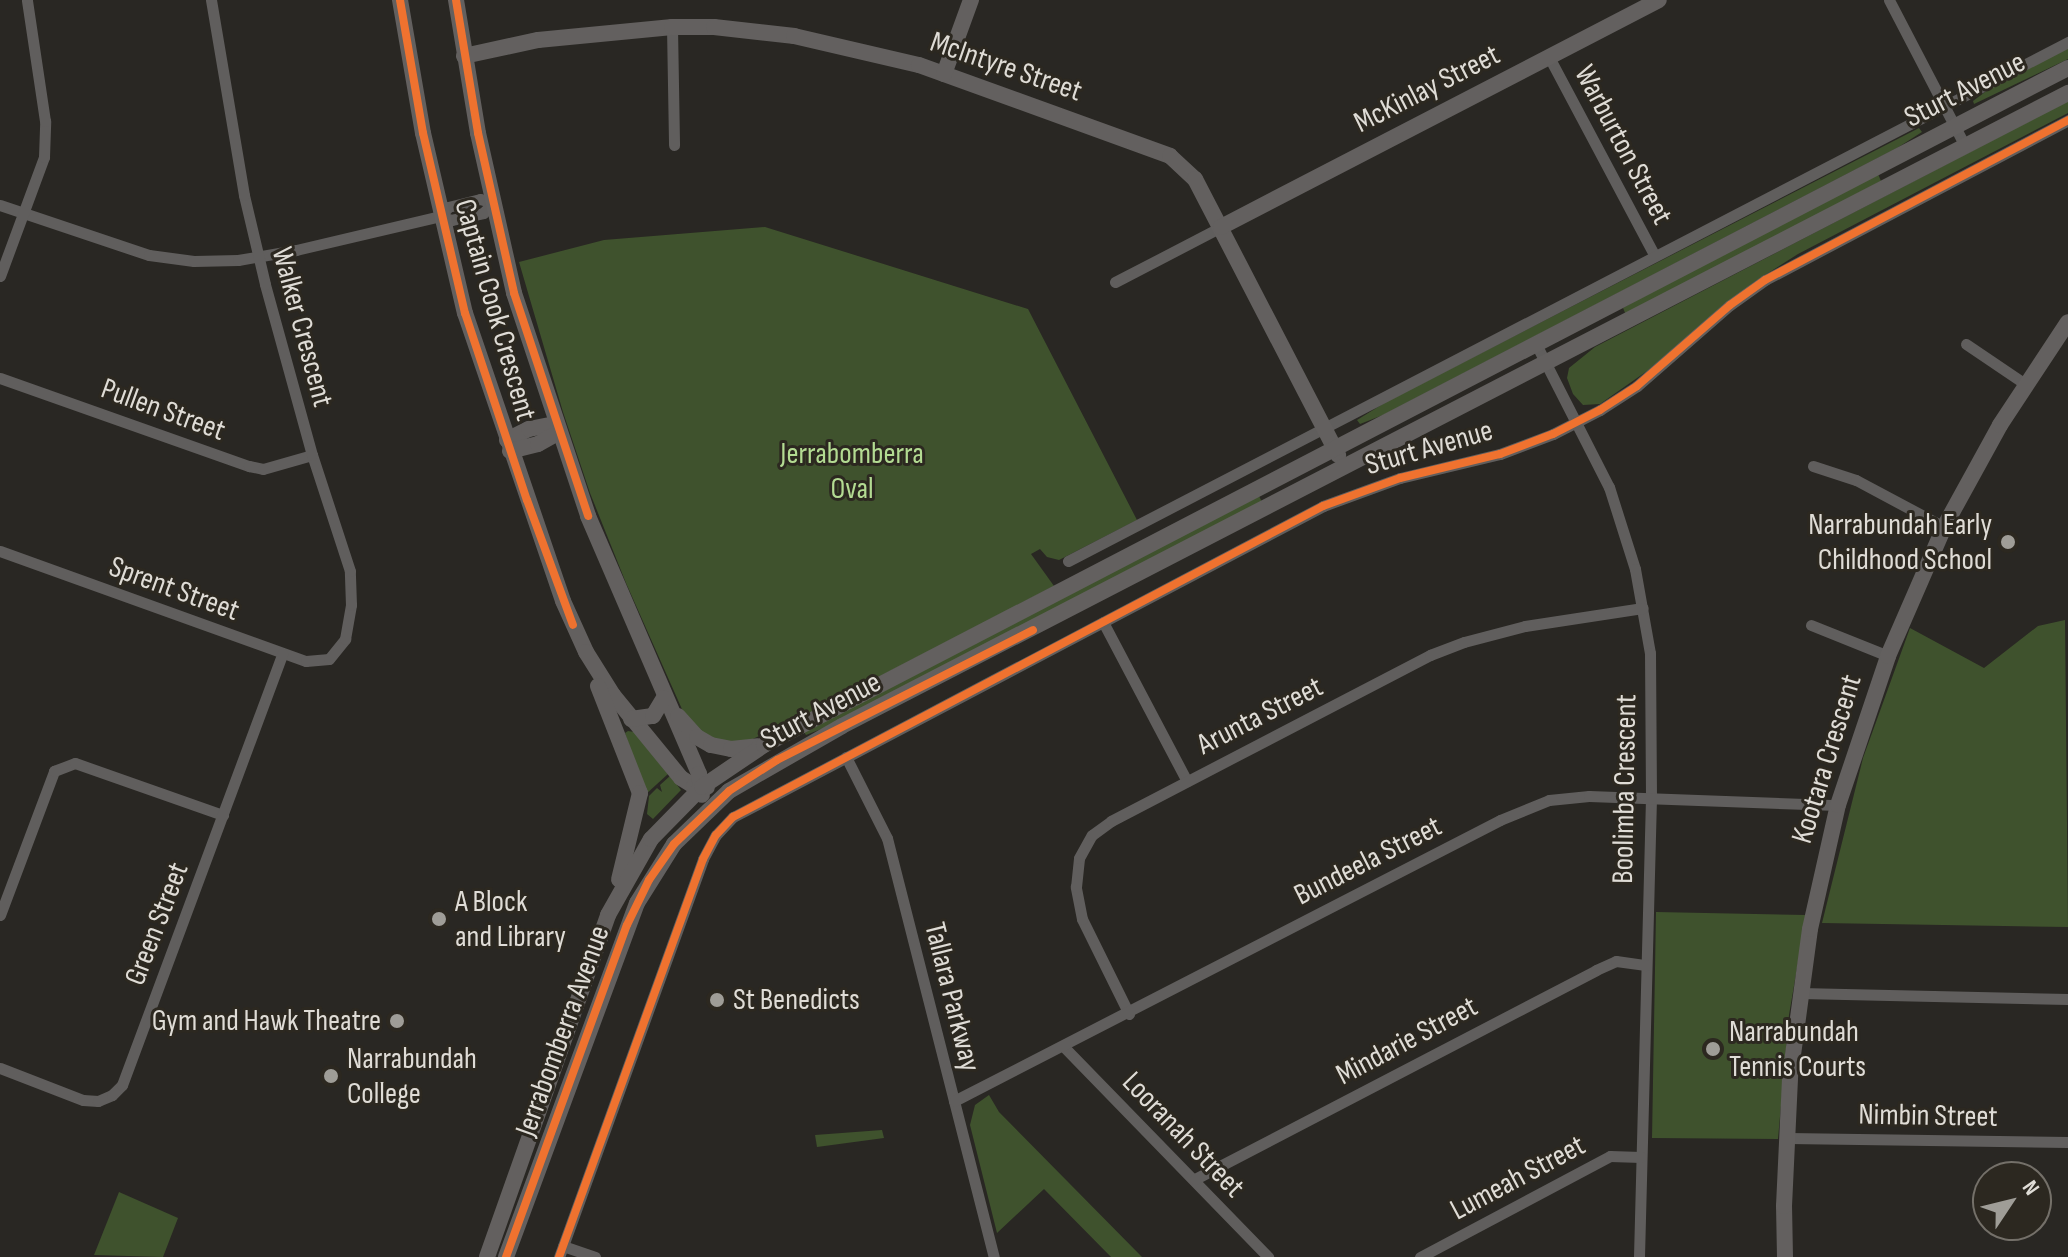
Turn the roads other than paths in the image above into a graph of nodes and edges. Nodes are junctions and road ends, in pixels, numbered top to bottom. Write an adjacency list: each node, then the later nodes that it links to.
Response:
1 (27, 0): 22 (street)
2 (211, 0): 26 (street, Walker Crescent)
3 (400, 0): 23 (main road, Captain Cook Crescent)
4 (456, 0): 10 (main road, Captain Cook Crescent)
5 (971, 0): 13 (main road)
6 (1659, 0): 11 (main road, McKinlay Street)
7 (1889, 0): 15 (street)
8 (672, 27): 10 (main road, McIntyre Street); 13 (main road, McIntyre Street); 18 (street)
9 (2068, 42): 15 (street, Sturt Avenue)
10 (464, 56): 20 (main road, Captain Cook Crescent)
11 (1549, 57): 24 (main road, McKinlay Street); 25 (street, Warburton Street)
12 (2068, 68): 17 (main road, Sturt Avenue)
13 (944, 74): 24 (main road, McIntyre Street)
14 (2068, 93): 19 (main road, Sturt Avenue)
15 (1944, 105): 17 (street); 25 (street, Sturt Avenue)
16 (2068, 120): 35 (street, Sturt Avenue)
17 (1955, 126): 19 (street); 30 (main road, Sturt Avenue)
18 (674, 145)
19 (1965, 146): 32 (main road, Sturt Avenue)
20 (493, 203): 23 (street); 37 (main road, Captain Cook Crescent)
21 (0, 205): 22 (street)
22 (21, 213): 26 (street); 27 (street)
23 (441, 216): 26 (street); 38 (main road, Captain Cook Crescent)
24 (1221, 227): 28 (street); 36 (main road, McIntyre Street)
25 (1655, 256): 36 (street, Sturt Avenue)
26 (259, 257): 40 (street, Walker Crescent)
27 (0, 276)
28 (1115, 282)
29 (2068, 322): 34 (main road, Kootara Crescent)
30 (1536, 344): 32 (street, Boolimba Crescent); 39 (main road, Sturt Avenue)
31 (1966, 344): 34 (street)
32 (1546, 363): 35 (street, Boolimba Crescent); 42 (main road, Sturt Avenue)
33 (0, 378): 40 (street, Pullen Street)
34 (2025, 384): 43 (main road, Kootara Crescent)
35 (1577, 422): 46 (street, Boolimba Crescent); 47 (street, Sturt Avenue)
36 (1325, 428): 39 (main road, McIntyre Street); 45 (street, Sturt Avenue)
37 (556, 429): 38 (main road); 53 (main road, Captain Cook Crescent)
38 (509, 446): 48 (main road, Captain Cook Crescent)
39 (1335, 448): 42 (main road, McIntyre Street); 56 (main road, Sturt Avenue)
40 (312, 455): 52 (street, Walker Crescent)
41 (1813, 466): 43 (street)
42 (1345, 467): 55 (main road, Sturt Avenue)
43 (1944, 527): 51 (main road, Kootara Crescent)
44 (0, 551): 50 (street, Sprent Street)
45 (1068, 561)
46 (1643, 608): 58 (street, Arunta Street); 60 (street, Boolimba Crescent)
47 (1103, 622): 57 (street, Sturt Avenue); 58 (street)
48 (573, 625): 54 (main road, Captain Cook Crescent); 66 (main road)
49 (1811, 625): 51 (street)
50 (282, 654): 52 (street, Sprent Street); 62 (street, Green Street)
51 (1888, 656): 61 (main road, Kootara Crescent)
52 (332, 657)
53 (664, 698): 54 (main road); 56 (main road); 59 (main road, Captain Cook Crescent)
54 (631, 719): 59 (main road, Captain Cook Crescent)
55 (842, 726): 59 (main road); 63 (main road, Sturt Avenue)
56 (764, 745): 59 (main road, Sturt Avenue)
57 (846, 757): 76 (street, Tallara Parkway); 81 (street, Sturt Avenue)
58 (1187, 781): 71 (street, Arunta Street)
59 (702, 787): 63 (main road, Captain Cook Crescent); 64 (main road, Sturt Avenue)
60 (1651, 798): 61 (street, Bundeela Street); 68 (street, Boolimba Crescent); 71 (street, Bundeela Street)
61 (1838, 805): 69 (main road, Kootara Crescent)
62 (223, 815): 67 (street); 75 (street, Green Street)
63 (700, 816): 65 (main road, Sturt Avenue)
64 (665, 822): 66 (main road, Jerrabomberra Avenue)
65 (686, 832): 72 (main road, Jerrabomberra Avenue)
66 (610, 912): 74 (main road, Jerrabomberra Avenue)
67 (0, 915)
68 (1646, 965): 79 (street, Boolimba Crescent); 80 (street, Mindarie Street)
69 (1800, 993): 70 (street); 77 (main road, Kootara Crescent)
70 (2068, 999)
71 (1129, 1014): 73 (street, Bundeela Street)
72 (582, 1047): 74 (main road); 83 (main road, Jerrabomberra Avenue)
73 (1064, 1047): 76 (street, Bundeela Street); 80 (street, Looranah Street)
74 (560, 1055): 82 (main road, Jerrabomberra Avenue)
75 (0, 1068)
76 (954, 1101): 85 (street, Tallara Parkway)
77 (1788, 1138): 78 (street, Nimbin Street); 89 (main road, Kootara Crescent)
78 (2068, 1142)
79 (1641, 1157): 87 (street, Lumeah Street); 88 (street, Boolimba Crescent)
80 (1195, 1179): 86 (street, Looranah Street)
81 (561, 1251): 84 (street)
82 (487, 1257)
83 (506, 1257)
84 (595, 1257)
85 (994, 1257)
86 (1268, 1257)
87 (1420, 1257)
88 (1639, 1257)
89 (1785, 1257)

